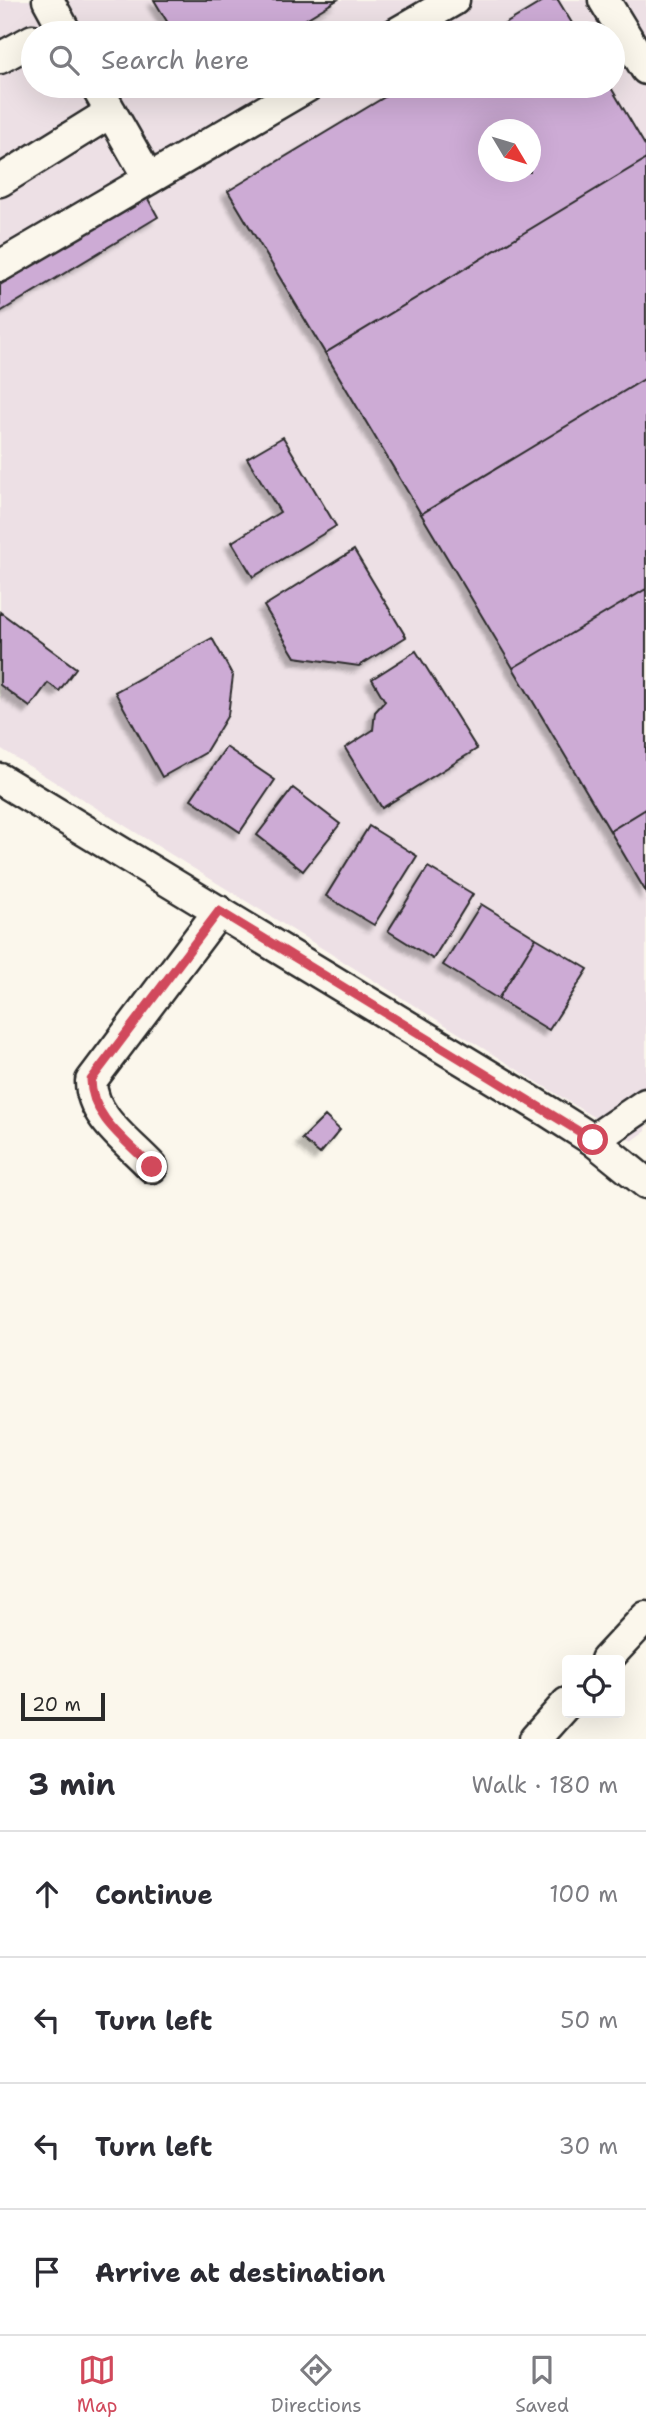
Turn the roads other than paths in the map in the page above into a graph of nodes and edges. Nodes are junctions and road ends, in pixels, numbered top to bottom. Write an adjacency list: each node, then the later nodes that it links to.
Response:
1 (454, 0): 3 (street)
2 (604, 0): 4 (street)
3 (418, 21)
4 (617, 21)
5 (625, 34): 8 (street)
6 (21, 47): 7 (street)
7 (0, 58)
8 (646, 69)
9 (103, 98): 11 (street)
10 (287, 98): 12 (street)
11 (111, 112): 12 (street); 13 (street)
12 (149, 179): 14 (street)
13 (0, 181)
14 (0, 266)
15 (0, 779): 16 (street)
16 (219, 911): 18 (street); 19 (street)
17 (646, 1104): 18 (street)
18 (593, 1140): 20 (street)
19 (152, 1167)
20 (646, 1182)
21 (646, 1616): 22 (street)
22 (611, 1655)
23 (562, 1709): 24 (street)
24 (535, 1739)

